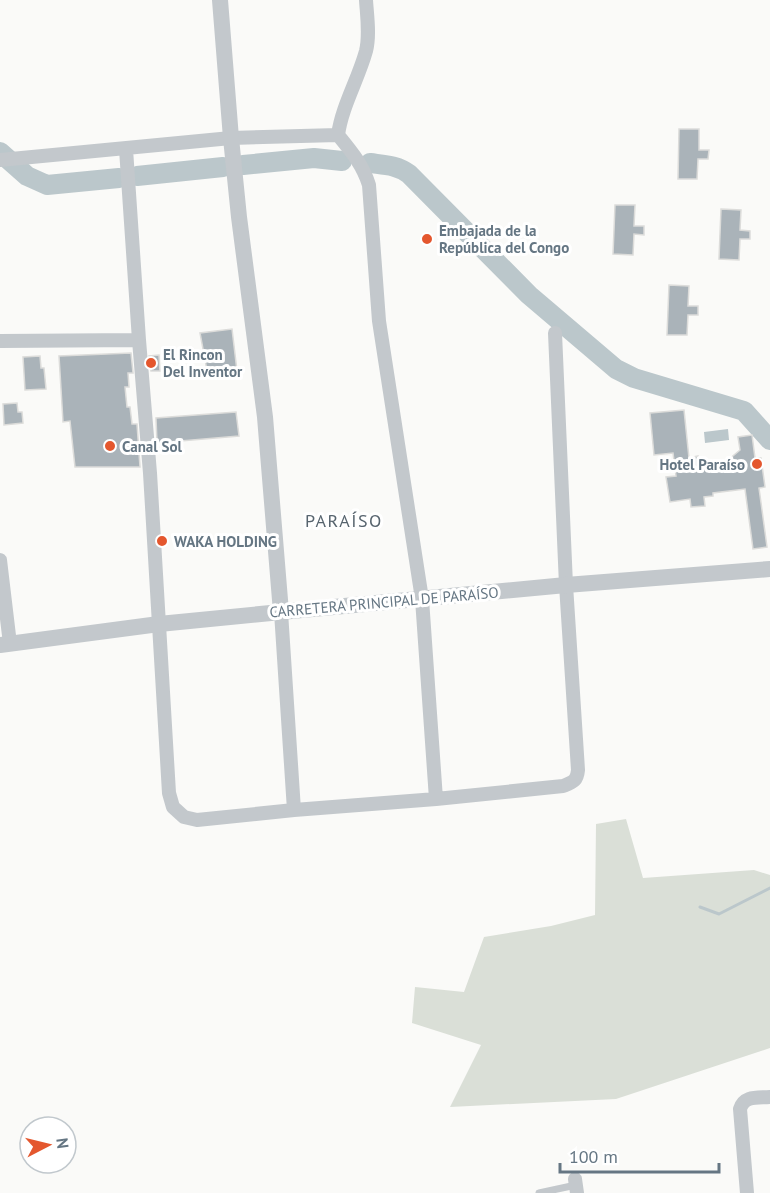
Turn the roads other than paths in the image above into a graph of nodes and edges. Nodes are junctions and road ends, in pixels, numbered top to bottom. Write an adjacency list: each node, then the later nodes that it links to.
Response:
1 (220, 0): 4 (street)
2 (366, 0): 3 (street)
3 (338, 135): 4 (street); 13 (street)
4 (231, 138): 5 (street); 14 (street)
5 (126, 148): 6 (street); 8 (street)
6 (0, 160)
7 (555, 333): 12 (street)
8 (139, 340): 9 (street); 15 (street)
9 (0, 341)
10 (0, 560): 16 (street)
11 (770, 569): 12 (street, CARRETERA PRINCIPAL DE PARAÍSO)
12 (566, 585): 13 (street, CARRETERA PRINCIPAL DE PARAÍSO); 17 (street)
13 (422, 599): 14 (street, CARRETERA PRINCIPAL DE PARAÍSO); 17 (street)
14 (281, 612): 15 (street, CARRETERA PRINCIPAL DE PARAÍSO); 18 (street)
15 (159, 624): 16 (street, CARRETERA PRINCIPAL DE PARAÍSO); 18 (street)
16 (5, 644)
17 (436, 799): 18 (street)
18 (294, 810)
19 (770, 1096): 22 (street)
20 (576, 1185): 21 (lane)
21 (539, 1193)
22 (747, 1193)

